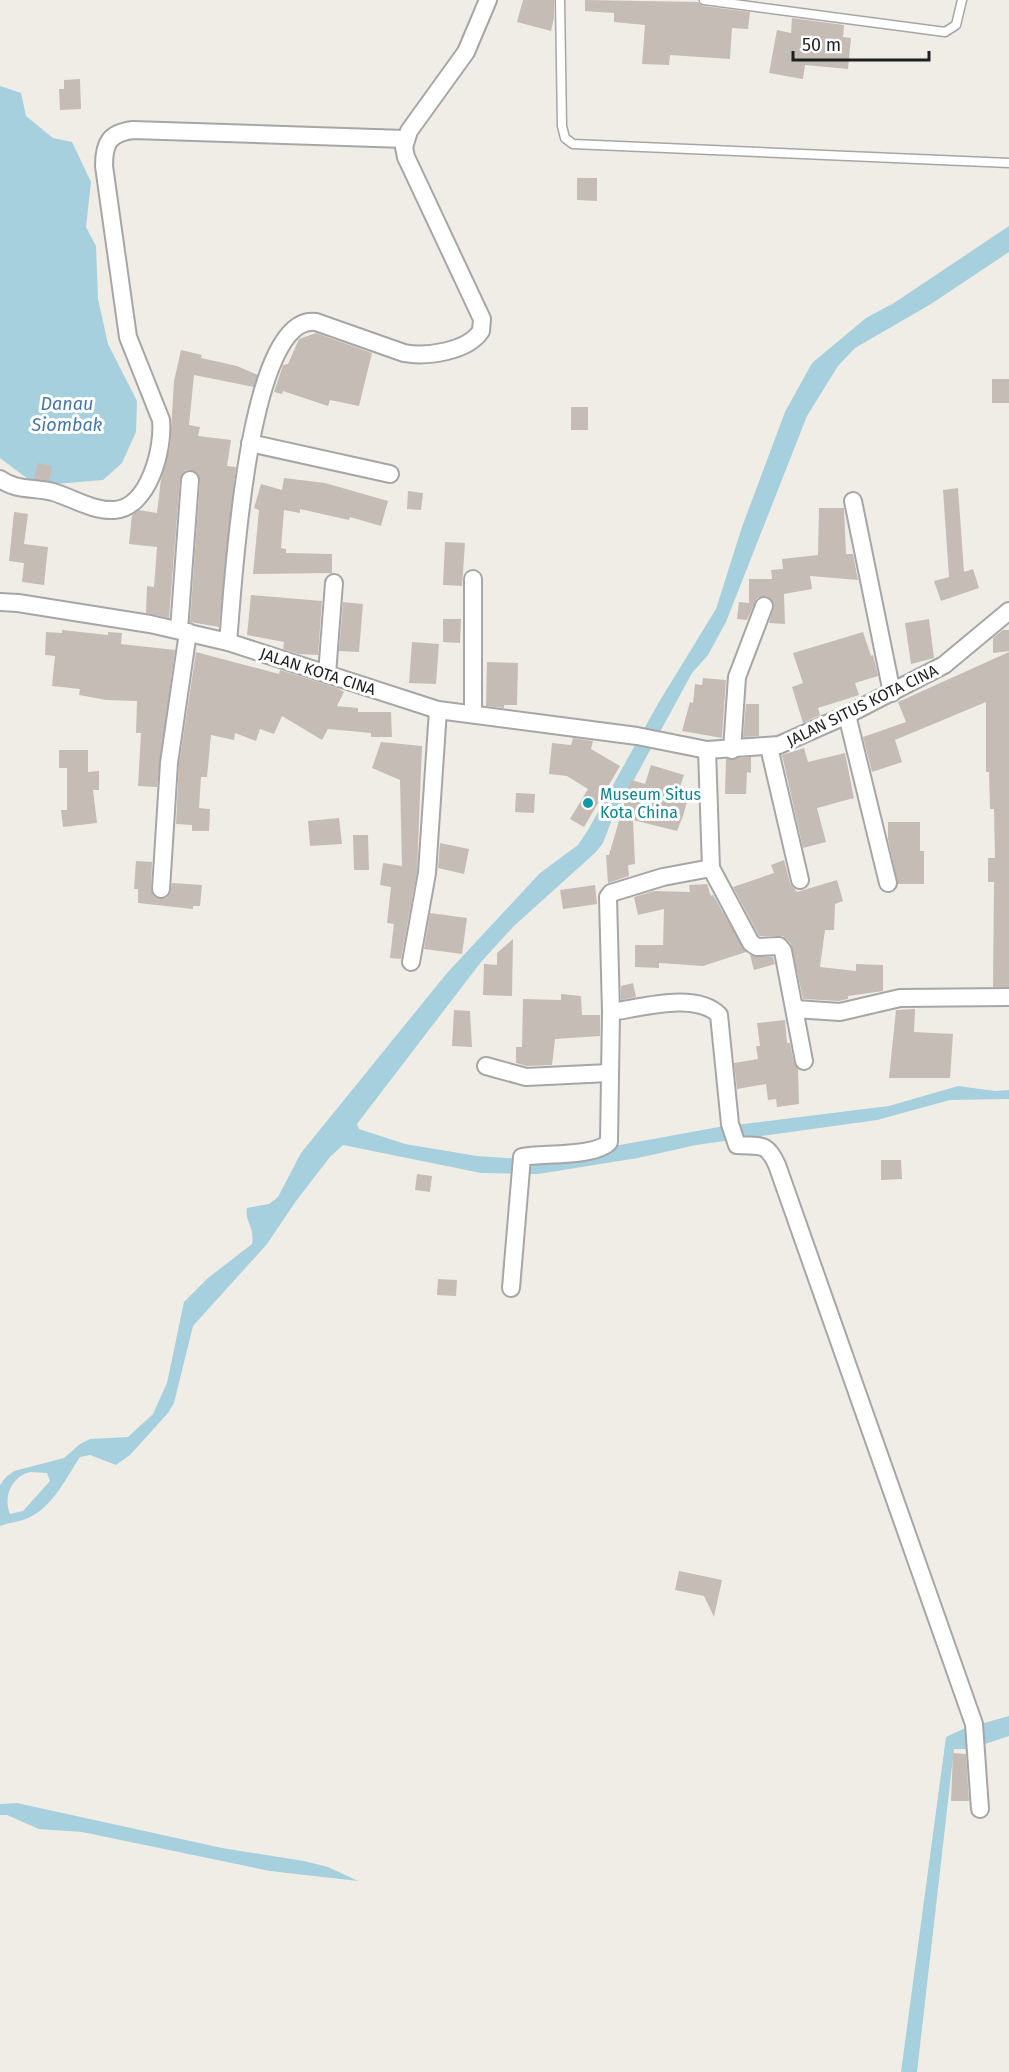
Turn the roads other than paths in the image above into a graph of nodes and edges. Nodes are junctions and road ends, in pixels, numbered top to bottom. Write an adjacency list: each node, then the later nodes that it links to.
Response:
1 (488, 0): 5 (street)
2 (560, 0): 6 (lane)
3 (704, 0): 4 (lane)
4 (962, 0)
5 (405, 139): 7 (street); 9 (street)
6 (1009, 163)
7 (250, 443): 8 (street); 18 (street)
8 (390, 474)
9 (0, 479)
10 (190, 480): 17 (street)
11 (853, 501): 20 (street)
12 (473, 579): 22 (street)
13 (334, 583): 19 (street)
14 (0, 603): 17 (street, JALAN KOTA CINA)
15 (764, 606): 27 (street)
16 (1009, 611): 20 (street, JALAN SITUS KOTA CINA)
17 (184, 631): 18 (street, JALAN KOTA CINA); 31 (street)
18 (228, 642): 19 (street, JALAN KOTA CINA)
19 (327, 674): 21 (street, JALAN KOTA CINA)
20 (892, 693): 23 (street, JALAN SITUS KOTA CINA)
21 (438, 710): 22 (street, JALAN KOTA CINA); 32 (street)
22 (473, 713): 24 (street, JALAN KOTA CINA)
23 (847, 715): 25 (street, JALAN SITUS KOTA CINA); 30 (street)
24 (660, 741): 26 (street, JALAN SITUS KOTA CINA)
25 (769, 747): 27 (street, JALAN SITUS KOTA CINA); 29 (street)
26 (707, 750): 27 (street, JALAN SITUS KOTA CINA); 28 (street)
27 (732, 750)
28 (711, 868): 34 (street); 35 (street)
29 (800, 880)
30 (888, 883)
31 (161, 889)
32 (411, 962)
33 (1009, 997): 34 (street)
34 (795, 1009): 36 (street)
35 (610, 1012): 38 (street); 40 (street)
36 (804, 1061)
37 (486, 1066): 38 (street)
38 (609, 1073): 39 (street)
39 (511, 1288)
40 (980, 1809)

